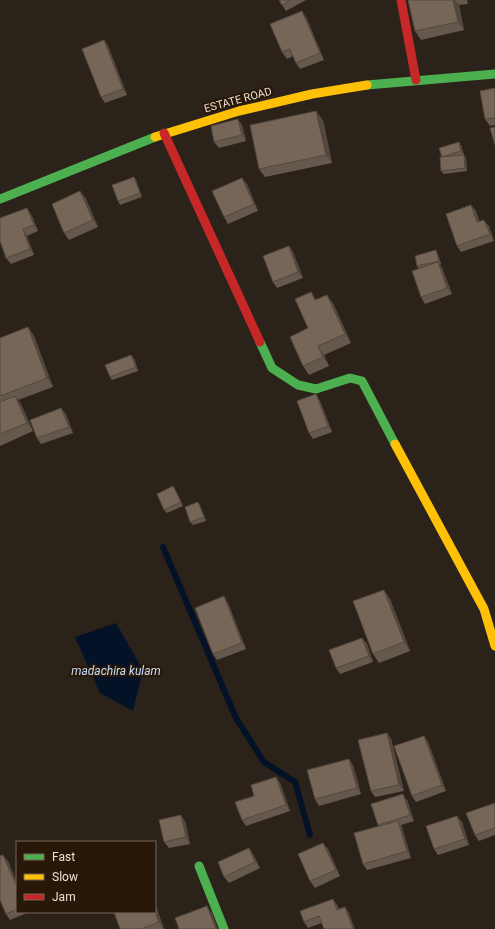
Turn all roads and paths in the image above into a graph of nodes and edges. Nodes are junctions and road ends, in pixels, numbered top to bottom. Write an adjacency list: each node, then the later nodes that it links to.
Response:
1 (401, 0): 3 (street)
2 (495, 74): 3 (street, ESTATE ROAD)
3 (416, 80): 4 (street, ESTATE ROAD)
4 (164, 133): 5 (street, ESTATE ROAD); 6 (street)
5 (0, 199)
6 (495, 646)
7 (199, 866): 8 (street)
8 (224, 929)

